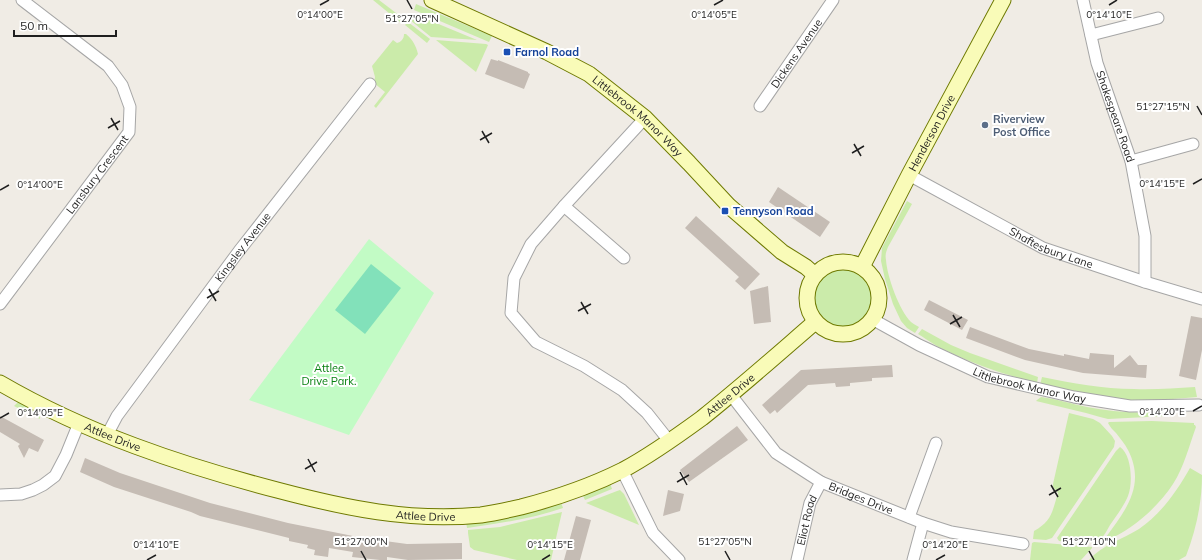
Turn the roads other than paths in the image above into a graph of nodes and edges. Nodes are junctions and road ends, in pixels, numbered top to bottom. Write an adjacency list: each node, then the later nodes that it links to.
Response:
1 (22, 0): 20 (street, Lansbury Crescent)
2 (432, 0): 10 (street, Littlebrook Manor Way)
3 (833, 0): 9 (street, Dickens Avenue)
4 (1003, 0): 13 (street, Henderson Drive)
5 (1084, 0): 7 (street, Shakespeare Road)
6 (1158, 18): 7 (street)
7 (1091, 35): 12 (street, Shakespeare Road)
8 (370, 84): 27 (street, Kingsley Avenue)
9 (760, 106)
10 (645, 118): 14 (street); 17 (street, Littlebrook Manor Way)
11 (1193, 144): 12 (street)
12 (1131, 161): 18 (street, Shakespeare Road)
13 (909, 175): 16 (street, Henderson Drive); 18 (street, Shaftesbury Lane)
14 (564, 206): 15 (street); 28 (street)
15 (624, 258)
16 (862, 268): 17 (street); 21 (street)
17 (815, 275): 22 (street)
18 (1145, 282): 19 (street, Shaftesbury Lane)
19 (1202, 299)
20 (0, 304)
21 (872, 319): 22 (street); 25 (street, Littlebrook Manor Way)
22 (815, 322): 24 (street, Attlee Drive)
23 (0, 383): 26 (street, Attlee Drive)
24 (731, 395): 28 (street, Attlee Drive); 31 (street, Bridges Drive)
25 (1200, 406)
26 (79, 423): 27 (street, Attlee Drive); 32 (street)
27 (107, 435): 30 (street, Attlee Drive)
28 (670, 442): 30 (street, Attlee Drive)
29 (936, 443): 33 (street)
30 (622, 470): 36 (street)
31 (821, 482): 33 (street, Bridges Drive); 37 (street, Eliot Road)
32 (0, 495)
33 (909, 517): 34 (street, Bridges Drive)
34 (923, 523): 35 (street, Bridges Drive); 38 (street)
35 (1023, 544)
36 (679, 560)
37 (797, 560)
38 (913, 560)

